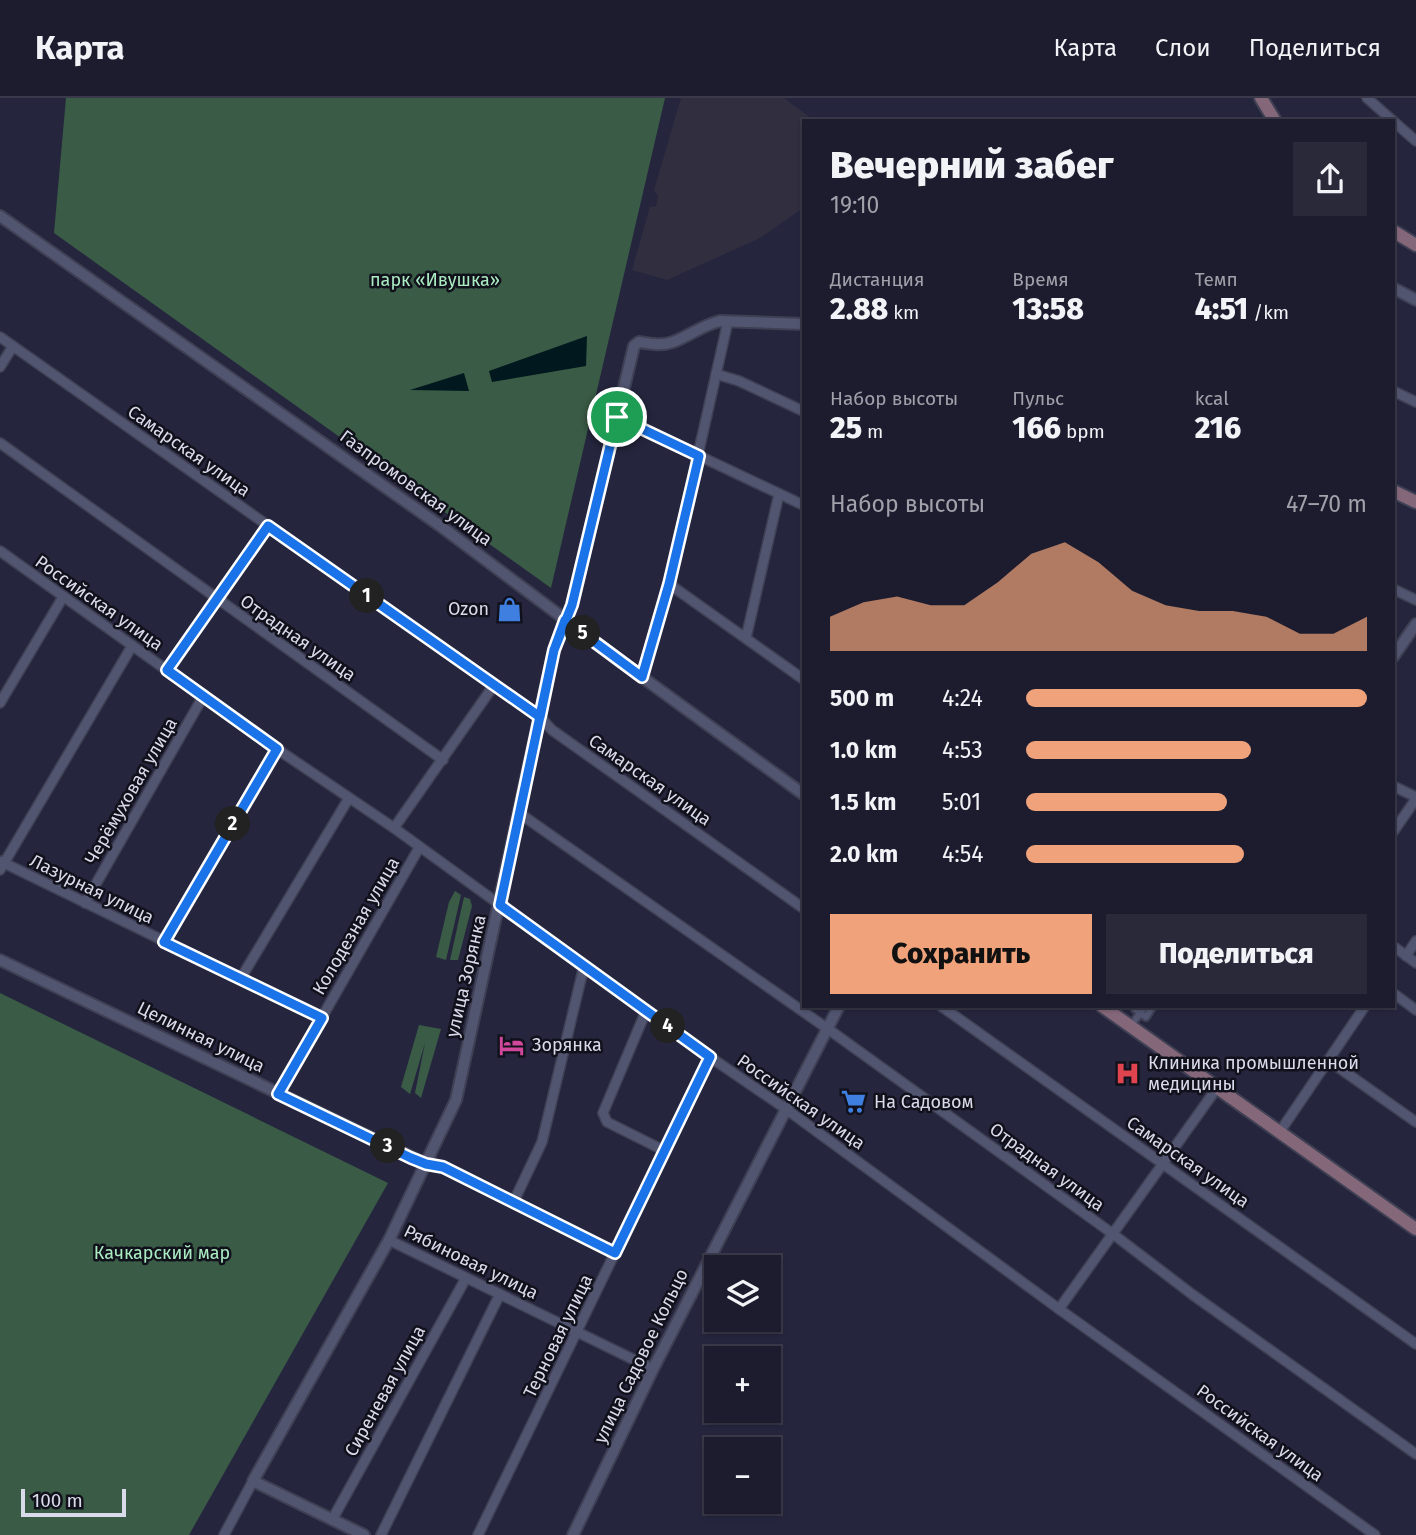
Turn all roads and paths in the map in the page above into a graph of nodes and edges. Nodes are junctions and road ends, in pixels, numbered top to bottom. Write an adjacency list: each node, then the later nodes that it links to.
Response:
1 (1261, 98): 3 (main road)
2 (1367, 98): 4 (street)
3 (1274, 119)
4 (1391, 119)
5 (1395, 123): 6 (street)
6 (1416, 141)
7 (1, 217): 35 (street, Газпромовская улица)
8 (1395, 232): 9 (main road)
9 (1416, 244)
10 (1395, 289): 11 (street)
11 (1416, 299)
12 (728, 321): 13 (street); 17 (street); 21 (street, улица Зорянка)
13 (802, 324)
14 (0, 337): 15 (street, Самарская улица)
15 (13, 346): 16 (street); 28 (street, Самарская улица)
16 (0, 367)
17 (716, 374): 20 (street); 23 (street)
18 (1395, 392): 19 (street)
19 (1416, 402)
20 (802, 411)
21 (617, 417): 23 (street); 35 (street, улица Зорянка)
22 (0, 443): 33 (street, Отрадная улица)
23 (699, 456): 25 (street); 30 (street)
24 (1395, 492): 26 (main road)
25 (779, 494): 27 (street); 37 (street)
26 (1416, 502)
27 (802, 505)
28 (268, 526): 33 (street); 43 (street, Самарская улица)
29 (0, 551): 32 (street, Российская улица)
30 (669, 584): 37 (street); 41 (street)
31 (1395, 590): 34 (street)
32 (63, 597): 38 (street, Российская улица); 45 (street)
33 (217, 599): 40 (street); 48 (street, Отрадная улица)
34 (1416, 600)
35 (565, 620): 41 (street, Газпромовская улица); 46 (street, улица Зорянка)
36 (1416, 624): 39 (street)
37 (746, 638): 42 (street)
38 (132, 646): 40 (street, Российская улица); 57 (street)
39 (1395, 654)
40 (167, 670): 44 (street, Российская улица)
41 (642, 677): 50 (street, Газпромовская улица)
42 (802, 678)
43 (494, 685): 46 (street, Самарская улица); 48 (street)
44 (204, 695): 47 (street, Российская улица); 58 (street, Черёмуховая улица)
45 (0, 703)
46 (540, 717): 53 (street, улица Зорянка); 60 (street, Самарская улица)
47 (277, 749): 51 (street, Российская улица); 62 (street)
48 (443, 760): 54 (street)
49 (1395, 787): 52 (street)
50 (802, 793)
51 (349, 798): 54 (street, Российская улица); 68 (street)
52 (1416, 798): 55 (street)
53 (519, 813): 59 (street, улица Зорянка); 79 (street, Отрадная улица)
54 (394, 828): 56 (street, Российская улица)
55 (1395, 829)
56 (419, 848): 59 (street, Российская улица); 77 (street, Колодезная улица)
57 (1, 865): 58 (street, Лазурная улица)
58 (85, 903): 62 (street, Лазурная улица)
59 (500, 905): 67 (street, Российская улица); 89 (street, улица Зорянка)
60 (802, 907)
61 (1416, 941): 64 (street)
62 (164, 942): 68 (street, Лазурная улица)
63 (1395, 948): 64 (street)
64 (1406, 956): 66 (street)
65 (0, 960): 83 (street, Целинная улица)
66 (1416, 963)
67 (584, 967): 76 (street, Российская улица); 90 (street)
68 (241, 978): 77 (street, Лазурная улица)
69 (1395, 994): 75 (street)
70 (838, 1008): 79 (street, улица Садовое Кольцо)
71 (944, 1008): 88 (street, Самарская улица)
72 (1105, 1008): 78 (main road)
73 (1364, 1008): 81 (street)
74 (1139, 1010): 78 (street)
75 (1416, 1010)
76 (646, 1011): 80 (street, Российская улица); 87 (street)
77 (322, 1018): 83 (street, Колодезная улица)
78 (1131, 1026): 82 (main road)
79 (828, 1029): 84 (street, улица Садовое Кольцо); 92 (street, Отрадная улица)
80 (710, 1057): 84 (street, Российская улица); 87 (street, Терновая улица)
81 (1328, 1060): 85 (street); 86 (street)
82 (1217, 1088): 86 (main road); 88 (street)
83 (278, 1094): 89 (street, Целинная улица)
84 (786, 1109): 97 (street, Российская улица); 100 (street, улица Садовое Кольцо)
85 (1416, 1122)
86 (1279, 1133): 91 (main road)
87 (665, 1151): 94 (street, Терновая улица)
88 (1161, 1163): 92 (street); 99 (street, Самарская улица)
89 (426, 1164): 90 (street, Целинная улица); 93 (street, улица Зорянка)
90 (513, 1201): 94 (street, Целинная улица)
91 (1416, 1230)
92 (1113, 1234): 97 (street); 101 (street, Отрадная улица)
93 (389, 1240): 95 (street, Рябиновая улица); 102 (street, улица Зорянка)
94 (615, 1253): 98 (street, Терновая улица)
95 (466, 1278): 96 (street, Рябиновая улица); 103 (street, Сиреневая улица)
96 (500, 1294): 98 (street, Рябиновая улица); 106 (street)
97 (1059, 1308): 109 (street, Российская улица)
98 (578, 1332): 100 (street, Рябиновая улица); 107 (street, Терновая улица)
99 (1416, 1344)
100 (653, 1369): 108 (street, улица Садовое Кольцо)
101 (1416, 1454)
102 (253, 1482): 103 (street); 104 (street, улица Зорянка)
103 (332, 1520): 105 (street)
104 (224, 1535)
105 (364, 1535)
106 (381, 1535)
107 (478, 1535)
108 (573, 1535)
109 (1376, 1535)

